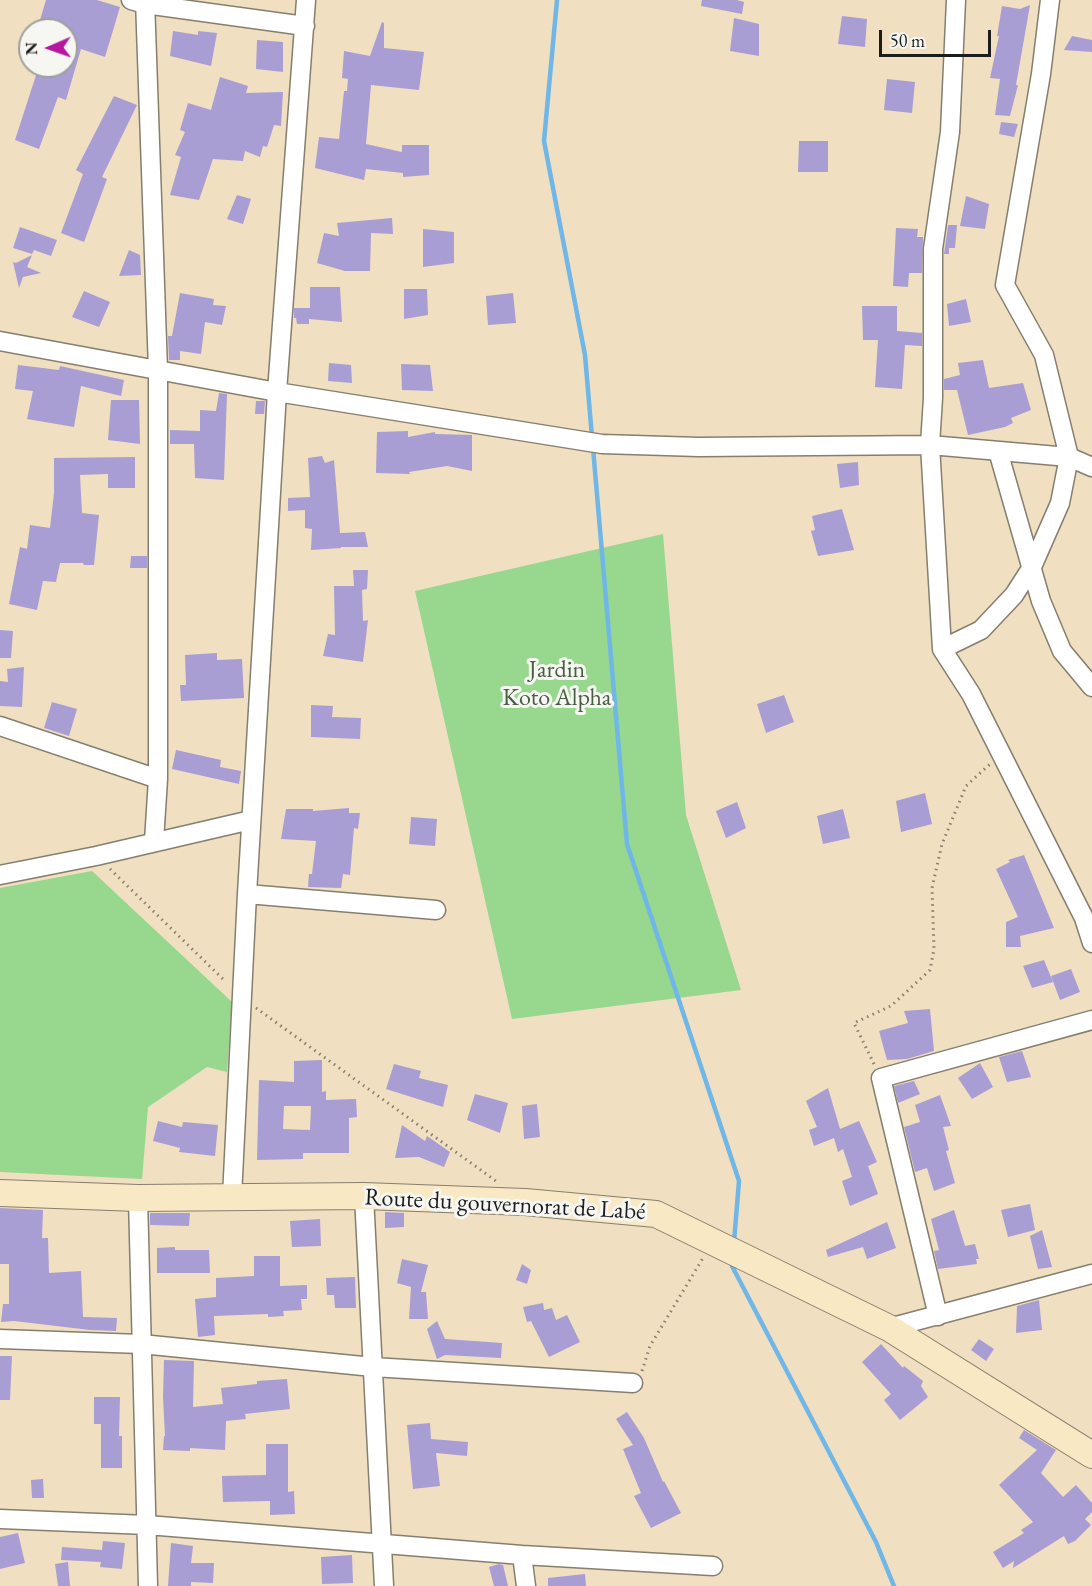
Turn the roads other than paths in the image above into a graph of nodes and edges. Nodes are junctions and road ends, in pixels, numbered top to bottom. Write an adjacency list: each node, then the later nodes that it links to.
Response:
1 (306, 0): 5 (street)
2 (956, 0): 9 (street)
3 (1050, 0): 11 (street)
4 (141, 1): 5 (street); 7 (street)
5 (305, 26): 8 (street)
6 (0, 341): 7 (street)
7 (158, 370): 8 (street); 17 (street)
8 (277, 392): 9 (street); 18 (street)
9 (930, 445): 10 (street); 14 (street)
10 (998, 451): 11 (street); 13 (street)
11 (1069, 457): 12 (street); 13 (street)
12 (1092, 467)
13 (1032, 567): 14 (street); 15 (street)
14 (942, 650): 23 (street)
15 (1092, 687)
16 (0, 726): 17 (street)
17 (158, 779): 19 (street)
18 (251, 820): 19 (street); 21 (street)
19 (154, 841): 20 (street)
20 (0, 875)
21 (247, 894): 22 (street); 27 (street)
22 (436, 910)
23 (1092, 943)
24 (1092, 1020): 30 (street)
25 (0, 1193): 28 (street, Route du gouvernorat de Labé)
26 (364, 1196): 27 (street, Route du gouvernorat de Labé); 31 (street, Route du gouvernorat de Labé); 34 (street)
27 (232, 1197): 28 (street, Route du gouvernorat de Labé)
28 (138, 1198): 33 (street)
29 (1092, 1274): 30 (street)
30 (938, 1316): 31 (street)
31 (890, 1328): 36 (street, Route du gouvernorat de Labé)
32 (0, 1339): 33 (street)
33 (141, 1344): 34 (street); 38 (street)
34 (373, 1367): 35 (street); 39 (street)
35 (633, 1383)
36 (1092, 1455)
37 (0, 1518): 38 (street)
38 (147, 1525): 39 (street); 42 (street)
39 (382, 1544): 40 (street); 43 (street)
40 (522, 1555): 41 (street); 44 (street)
41 (713, 1566)
42 (147, 1586)
43 (384, 1586)
44 (526, 1586)

